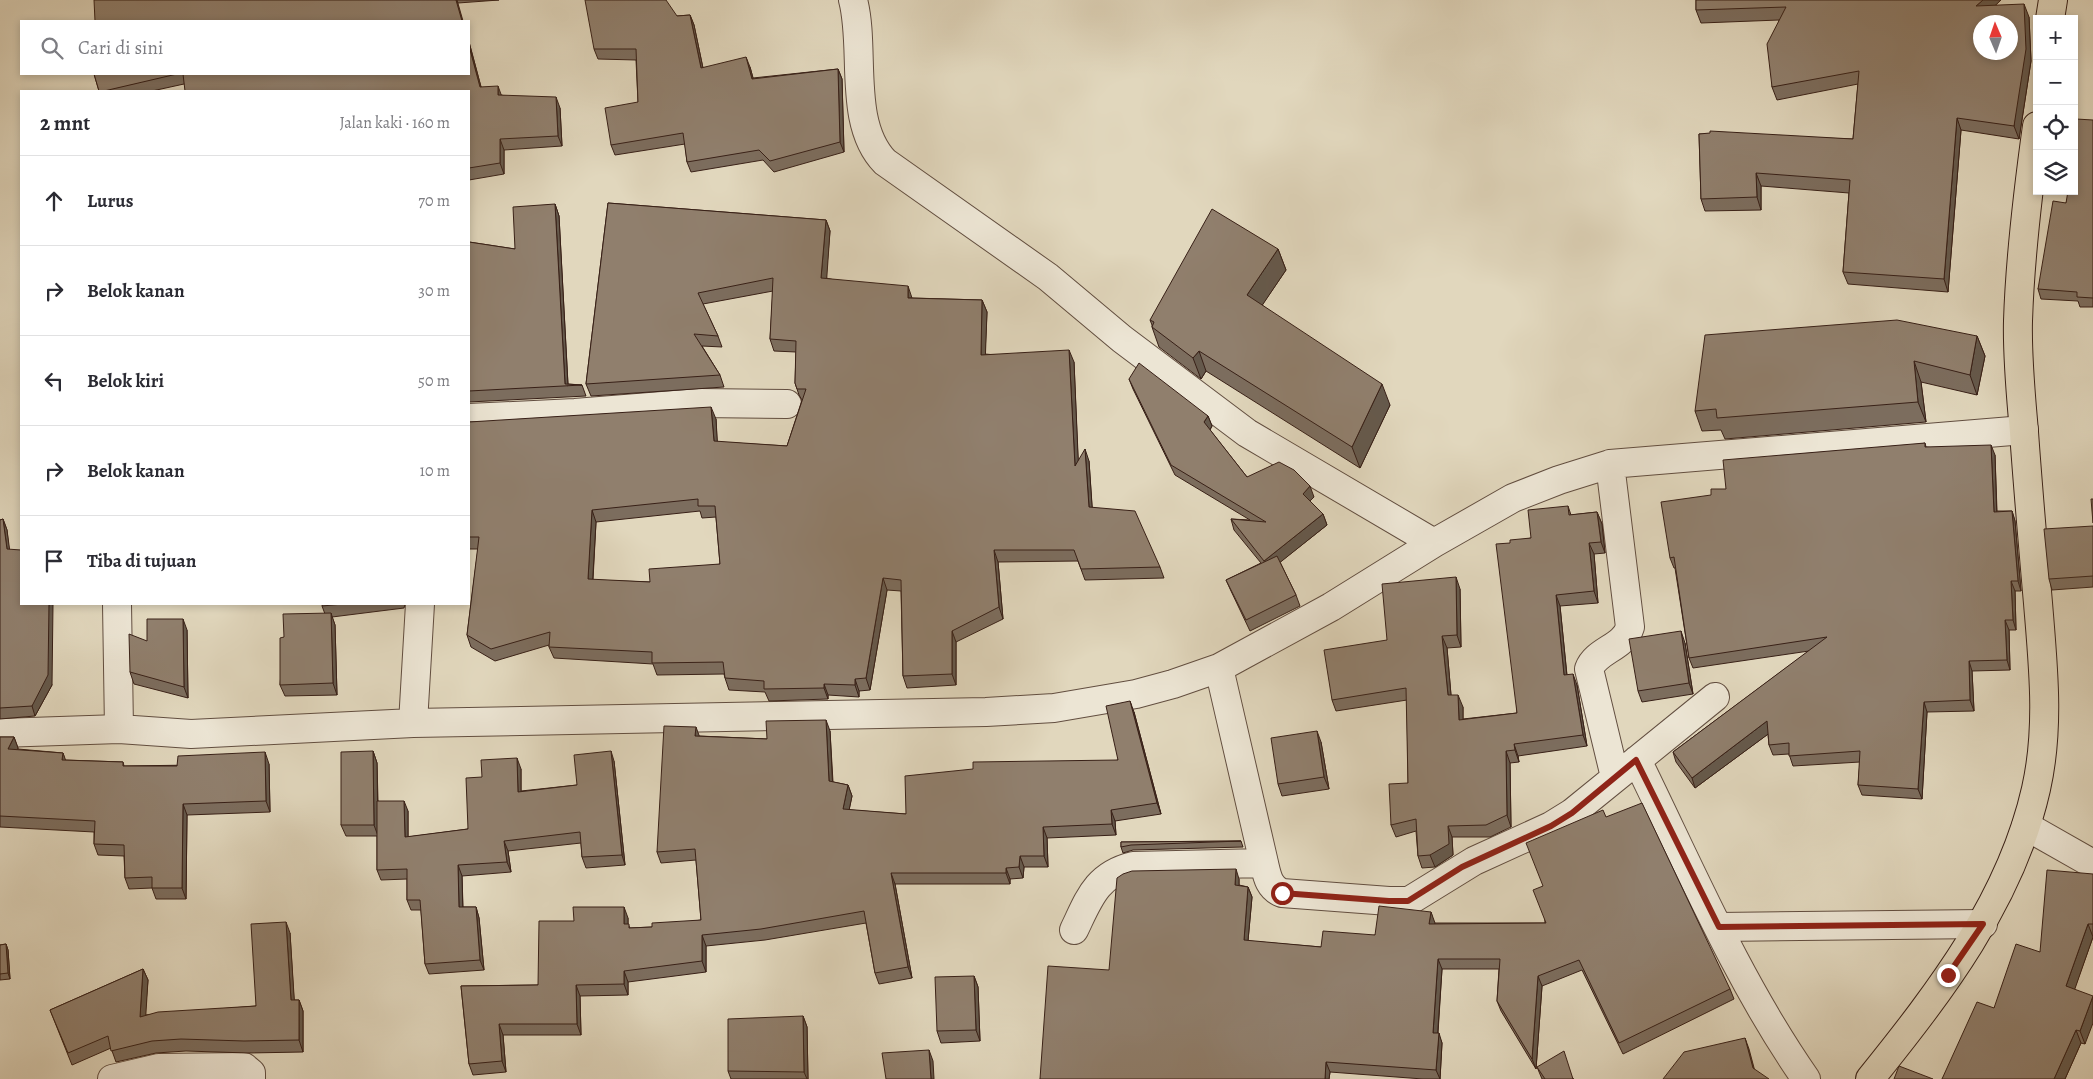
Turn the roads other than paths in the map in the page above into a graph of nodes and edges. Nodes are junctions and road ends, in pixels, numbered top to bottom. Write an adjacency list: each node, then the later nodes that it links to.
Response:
1 (853, 0): 9 (street)
2 (2053, 0): 3 (main road)
3 (2051, 15)
4 (2034, 150): 7 (main road)
5 (787, 404): 6 (street)
6 (470, 418)
7 (2024, 430): 8 (street); 19 (main road)
8 (1610, 464): 9 (street); 18 (street)
9 (1434, 543): 12 (street)
10 (117, 605): 15 (street)
11 (420, 605): 14 (street)
12 (1219, 668): 14 (street); 20 (street)
13 (1714, 697): 17 (street)
14 (413, 723): 15 (street)
15 (118, 729): 16 (street)
16 (0, 733)
17 (1636, 760): 18 (street); 23 (street)
18 (1615, 777): 20 (street)
19 (2026, 826): 21 (street); 22 (main road)
20 (1264, 864): 24 (street)
21 (2093, 864)
22 (1983, 924): 23 (street); 28 (main road)
23 (1719, 927): 27 (street)
24 (1074, 930)
25 (112, 1079): 26 (street)
26 (251, 1079)
27 (1806, 1079)
28 (1870, 1079)

